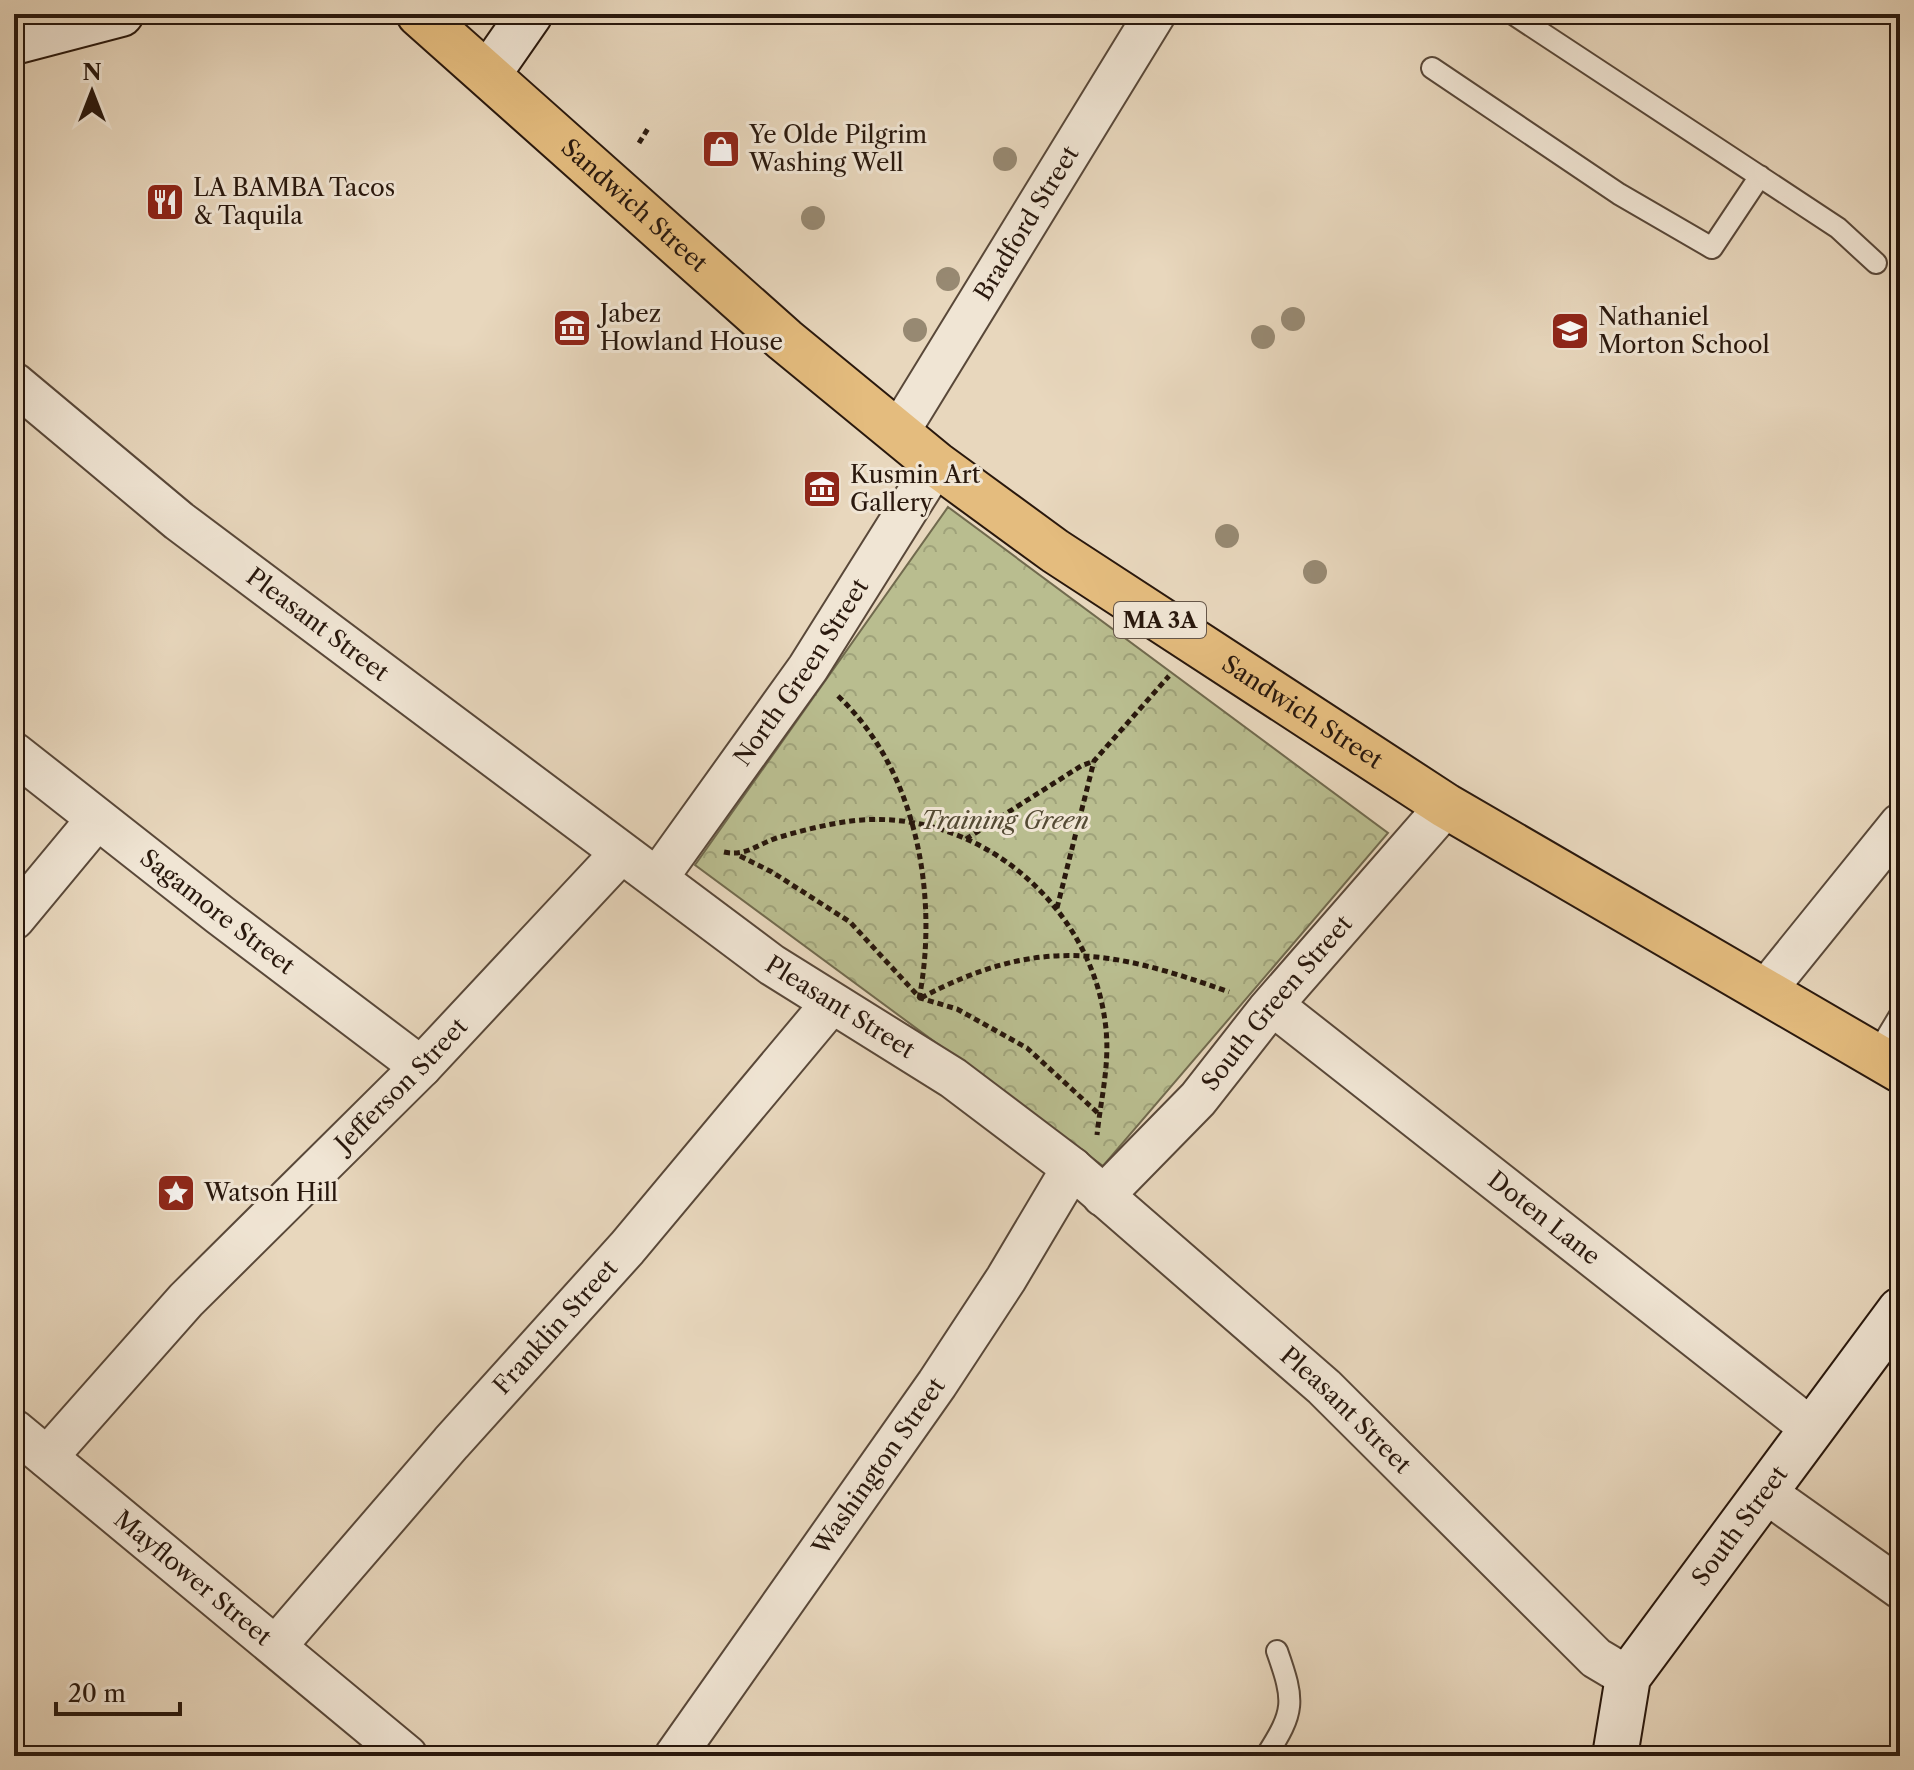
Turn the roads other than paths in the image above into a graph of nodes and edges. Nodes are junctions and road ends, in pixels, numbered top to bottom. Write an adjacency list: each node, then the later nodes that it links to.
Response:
1 (121, 14): 6 (street)
2 (419, 14): 8 (main road, Sandwich Street / MA 3A)
3 (530, 14): 8 (street)
4 (1155, 14): 12 (street, Bradford Street)
5 (1513, 14): 9 (lane)
6 (14, 42)
7 (1432, 68): 9 (lane)
8 (489, 73): 12 (main road, Sandwich Street / MA 3A)
9 (1760, 176): 10 (lane)
10 (1876, 263)
11 (14, 383): 18 (street, Pleasant Street)
12 (898, 433): 13 (main road, Sandwich Street / MA 3A)
13 (936, 464): 15 (main road, Sandwich Street / MA 3A); 19 (street, North Green Street)
14 (14, 753): 16 (street, Sagamore Street)
15 (1446, 806): 21 (main road, Sandwich Street / MA 3A); 23 (street, South Green Street)
16 (97, 819): 20 (street); 26 (street, Sagamore Street)
17 (1900, 824): 21 (street)
18 (621, 853): 19 (street, Pleasant Street); 26 (street, Jefferson Street)
19 (658, 877): 22 (street, Pleasant Street)
20 (14, 919)
21 (1765, 991): 25 (main road, Sandwich Street / MA 3A)
22 (831, 1004): 27 (street, Pleasant Street); 35 (street, Franklin Street)
23 (1271, 1009): 28 (street, South Green Street); 30 (street, Doten Lane)
24 (1900, 1015): 25 (lane)
25 (1888, 1063)
26 (421, 1067): 32 (street, Jefferson Street)
27 (1072, 1168): 28 (street, Pleasant Street); 39 (street, Washington Street)
28 (1103, 1196): 37 (street, Pleasant Street)
29 (1900, 1310): 30 (street, South Street)
30 (1812, 1429): 33 (street, South Street)
31 (14, 1430): 32 (street, Mayflower Street)
32 (47, 1457): 35 (street, Mayflower Street)
33 (1765, 1492): 34 (street); 37 (street, South Street)
34 (1900, 1588)
35 (276, 1646): 38 (street, Mayflower Street)
36 (1277, 1651): 40 (lane)
37 (1628, 1677): 41 (street, South Street)
38 (407, 1756)
39 (675, 1756)
40 (1266, 1756)
41 (1615, 1756)

